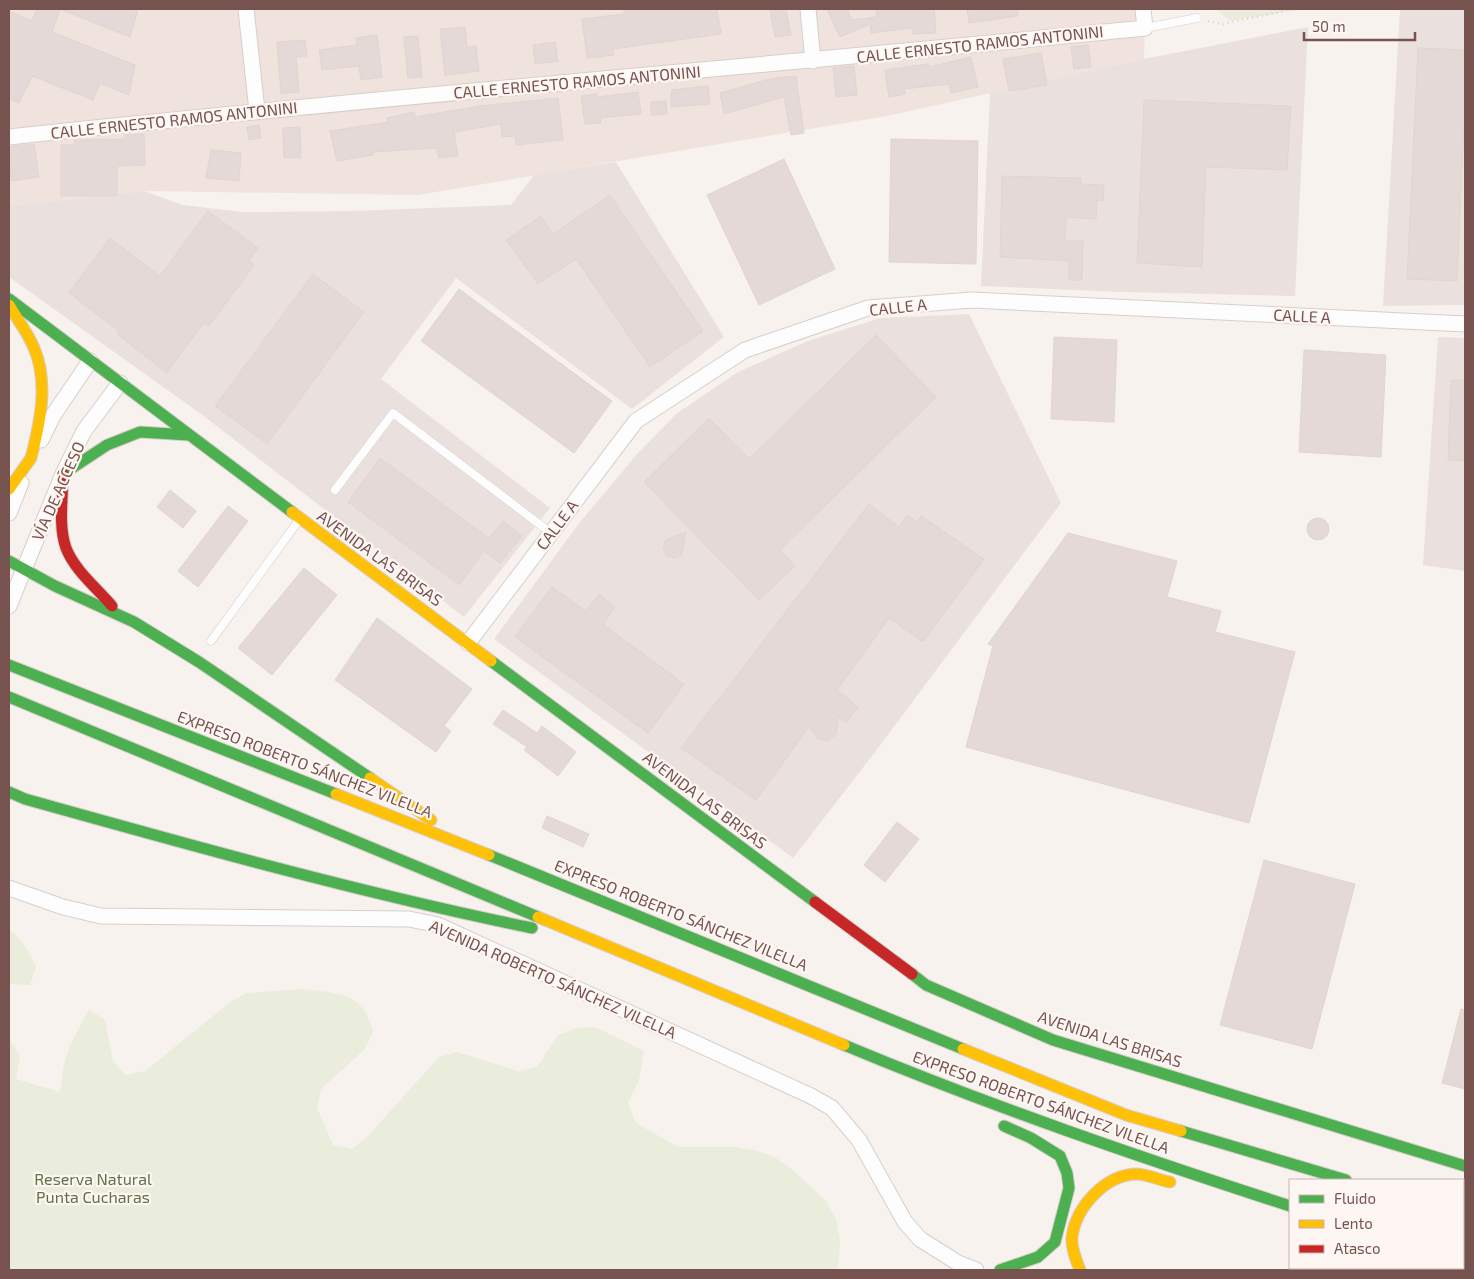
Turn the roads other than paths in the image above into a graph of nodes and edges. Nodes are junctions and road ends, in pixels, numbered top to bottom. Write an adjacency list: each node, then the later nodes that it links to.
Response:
1 (246, 9): 7 (street)
2 (808, 9): 6 (street)
3 (1143, 9): 5 (street)
4 (1197, 18): 5 (lane)
5 (1145, 28): 6 (street, CALLE ERNESTO RAMOS ANTONINI)
6 (813, 61): 7 (street, CALLE ERNESTO RAMOS ANTONINI)
7 (256, 111): 8 (street, CALLE ERNESTO RAMOS ANTONINI)
8 (9, 137)
9 (9, 299): 12 (main road, AVENIDA LAS BRISAS)
10 (9, 305): 15 (main road)
11 (1465, 324): 21 (street, CALLE A)
12 (90, 361): 13 (main road, AVENIDA LAS BRISAS); 15 (street)
13 (120, 384): 14 (main road, AVENIDA LAS BRISAS); 16 (street, VÍA DE ACCESO)
14 (188, 435): 16 (main road); 20 (main road, AVENIDA LAS BRISAS)
15 (31, 458): 17 (main road); 19 (street)
16 (63, 474): 23 (street, VÍA DE ACCESO); 25 (main road)
17 (9, 489)
18 (335, 490): 21 (lane)
19 (9, 513)
20 (300, 518): 26 (lane); 27 (main road, AVENIDA LAS BRISAS)
21 (551, 533): 27 (street, CALLE A)
22 (9, 561): 23 (main road)
23 (23, 569): 24 (street, VÍA DE ACCESO); 25 (main road)
24 (9, 606)
25 (119, 615): 31 (main road)
26 (211, 641)
27 (468, 643): 37 (main road, AVENIDA LAS BRISAS)
28 (9, 665): 31 (main road, EXPRESO ROBERTO SÁNCHEZ VILELLA)
29 (9, 697): 33 (main road, EXPRESO ROBERTO SÁNCHEZ VILELLA)
30 (9, 792): 33 (main road)
31 (467, 846): 38 (main road, EXPRESO ROBERTO SÁNCHEZ VILELLA)
32 (9, 888): 47 (street, AVENIDA ROBERTO SÁNCHEZ VILELLA)
33 (587, 938): 34 (main road, EXPRESO ROBERTO SÁNCHEZ VILELLA)
34 (949, 1088): 35 (main road); 41 (main road, EXPRESO ROBERTO SÁNCHEZ VILELLA)
35 (979, 1110)
36 (994, 1121): 44 (main road)
37 (1465, 1166)
38 (1343, 1179)
39 (1180, 1184): 43 (main road)
40 (1197, 1188): 41 (main road)
41 (1274, 1201): 42 (main road, EXPRESO ROBERTO SÁNCHEZ VILELLA)
42 (1289, 1206)
43 (1072, 1238): 46 (main road); 49 (main road)
44 (1055, 1242): 45 (main road); 48 (main road)
45 (1050, 1261)
46 (1064, 1265)
47 (976, 1270)
48 (1000, 1270)
49 (1080, 1270)

